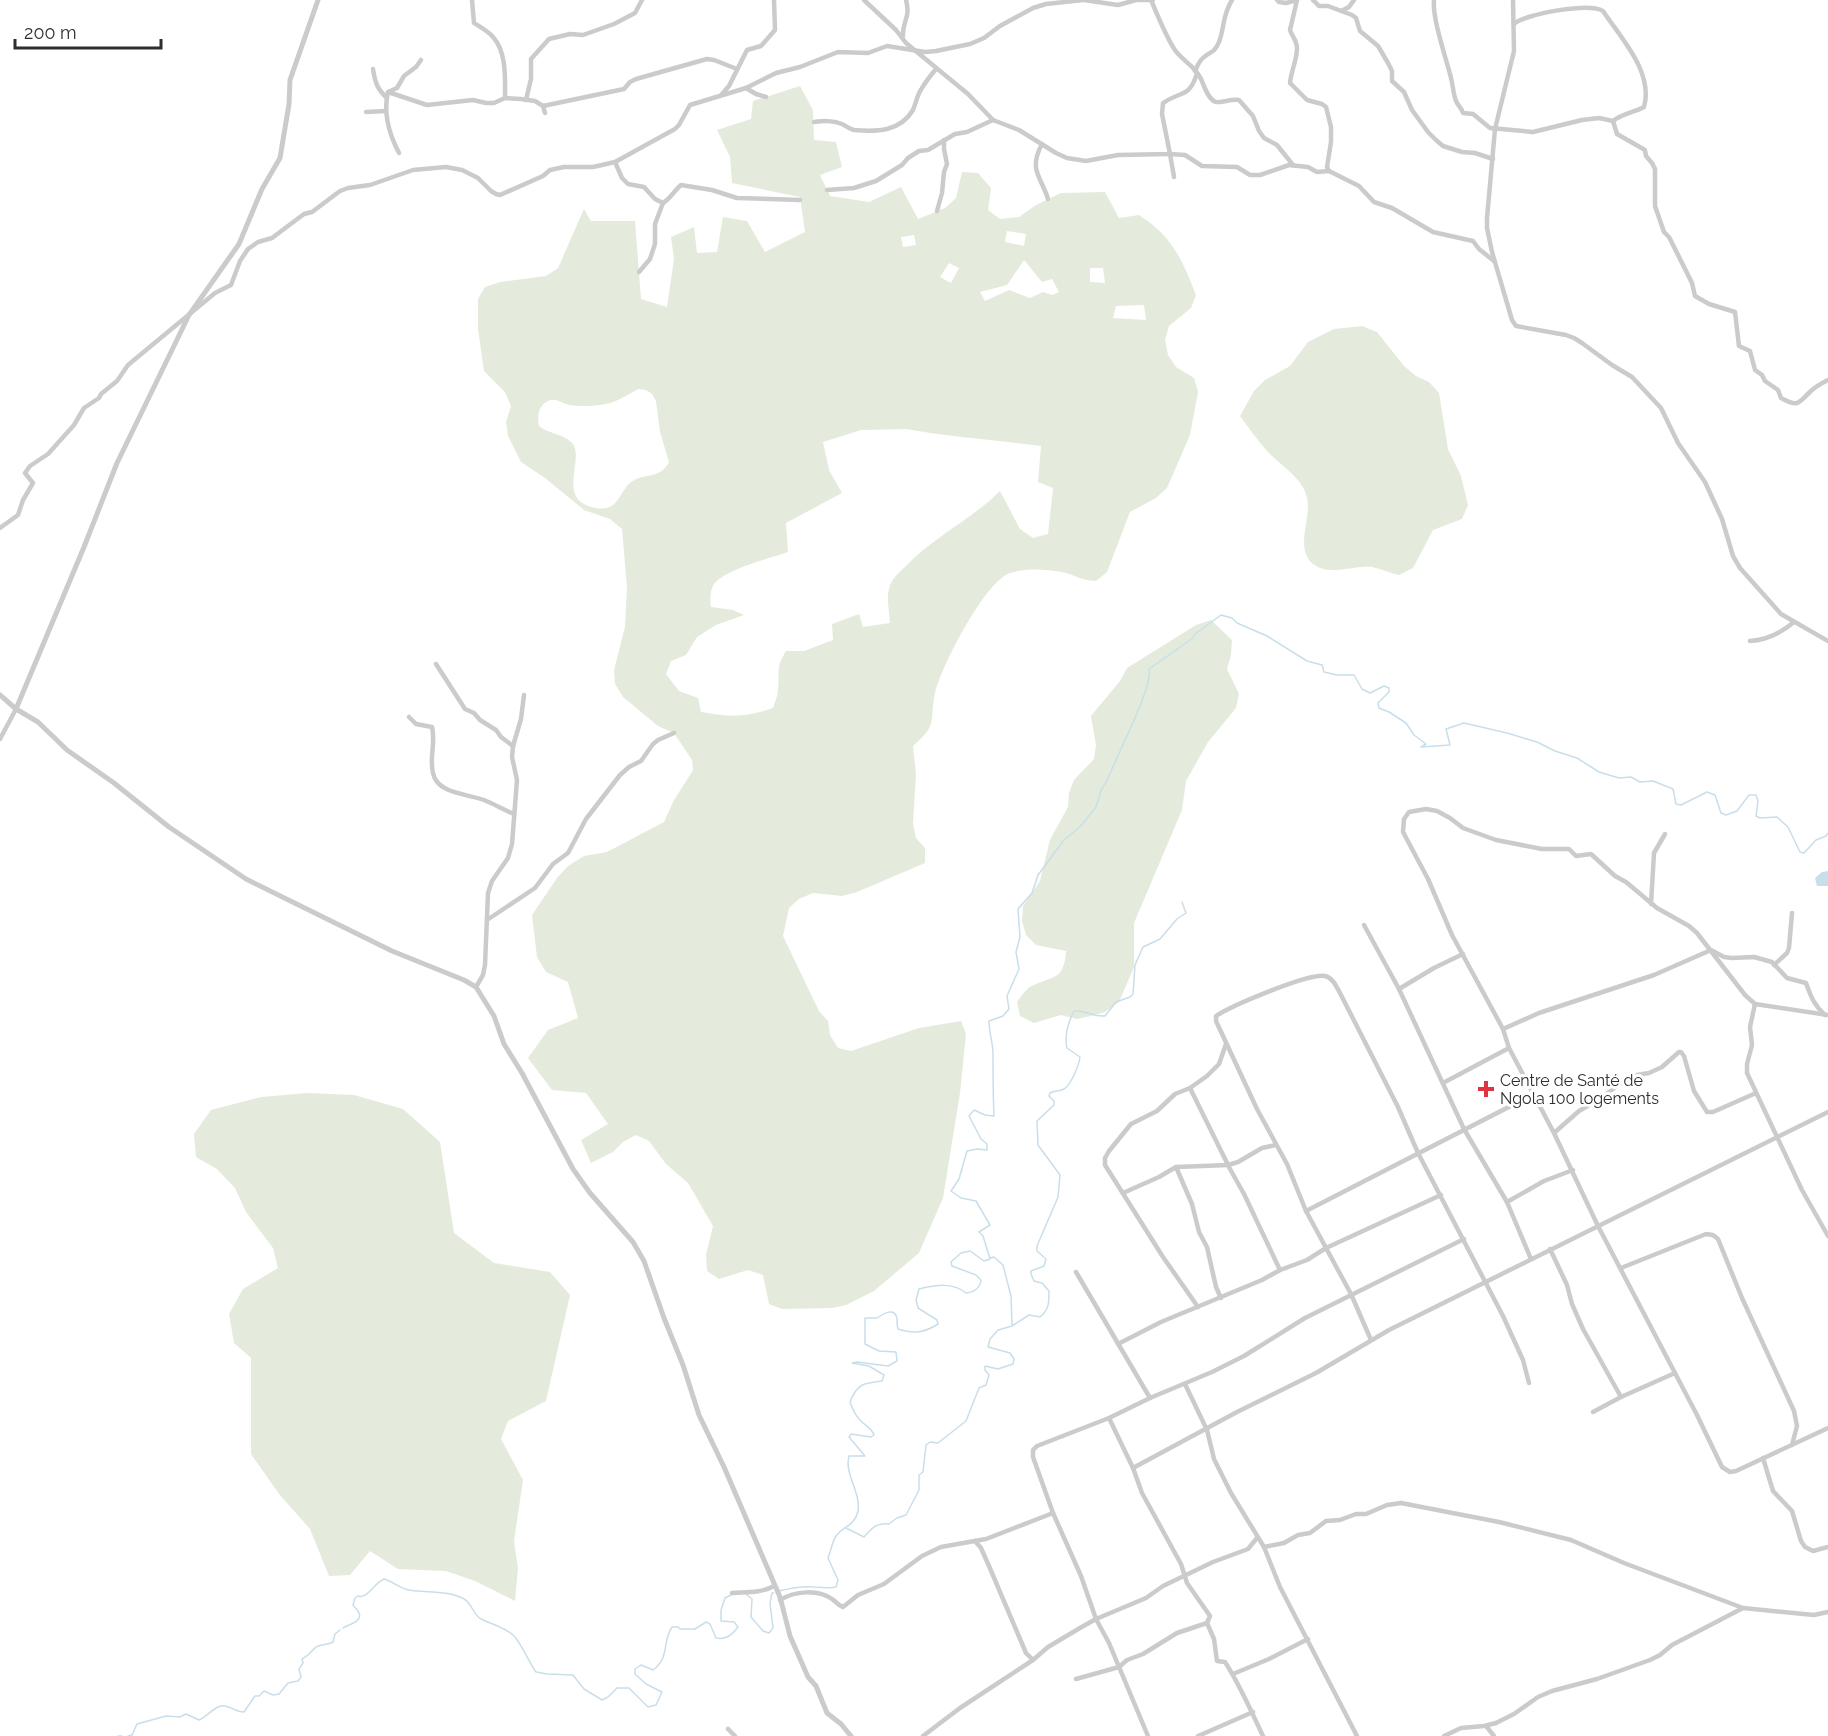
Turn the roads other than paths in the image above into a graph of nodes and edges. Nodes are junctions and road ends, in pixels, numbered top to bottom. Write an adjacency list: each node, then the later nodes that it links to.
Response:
1 (318, 0): 56 (street)
2 (472, 0): 30 (street)
3 (642, 0): 31 (street)
4 (774, 0): 23 (street)
5 (864, 0): 19 (street)
6 (906, 0): 19 (street)
7 (1084, 0): 16 (street); 20 (street)
8 (1152, 0): 16 (street); 25 (street)
9 (1232, 0): 25 (street)
10 (1277, 0): 11 (street)
11 (1297, 0): 47 (street)
12 (1313, 0): 17 (street)
13 (1354, 0): 17 (street)
14 (1434, 0): 39 (street)
15 (1514, 0): 18 (street)
16 (1108, 1)
17 (1341, 11): 44 (street)
18 (1514, 24): 37 (street); 39 (street)
19 (903, 39): 20 (street)
20 (914, 50): 24 (street); 26 (street)
21 (421, 60): 27 (street)
22 (373, 69): 27 (street)
23 (737, 69): 28 (street); 32 (street)
24 (936, 69): 36 (street); 38 (street)
25 (1196, 72): 43 (street); 46 (street)
26 (746, 88): 28 (street); 29 (street)
27 (387, 95): 30 (street); 33 (street)
28 (720, 97): 45 (street)
29 (766, 97)
30 (505, 98): 31 (street)
31 (526, 100): 32 (street)
32 (543, 106): 35 (street)
33 (386, 111): 34 (street); 42 (street)
34 (366, 112)
35 (545, 113)
36 (993, 120): 40 (street); 41 (street)
37 (1613, 121): 39 (street); 57 (street)
38 (814, 122)
39 (1495, 129): 44 (street)
40 (944, 140): 49 (street); 53 (street)
41 (1042, 144): 43 (street); 50 (street)
42 (399, 153)
43 (1170, 154): 46 (street); 48 (street)
44 (1493, 159): 54 (street)
45 (615, 162): 52 (street); 56 (street)
46 (1293, 165): 47 (street)
47 (1329, 171): 54 (street)
48 (1174, 177)
49 (826, 190)
50 (1048, 199)
51 (800, 200): 52 (street)
52 (663, 203): 55 (street)
53 (937, 211)
54 (1495, 263): 59 (street)
55 (639, 272)
56 (189, 315): 58 (street); 65 (street)
57 (1828, 380)
58 (0, 528)
59 (1794, 622): 60 (street); 61 (street)
60 (1750, 641)
61 (1828, 641)
62 (436, 664): 69 (street)
63 (0, 695): 65 (street)
64 (524, 695): 69 (street)
65 (16, 709): 68 (street); 79 (street)
66 (409, 717): 70 (street)
67 (674, 733): 74 (street)
68 (0, 739)
69 (513, 746): 70 (street)
70 (514, 814): 74 (street)
71 (1665, 834): 72 (street)
72 (1651, 903): 76 (street); 77 (street)
73 (1792, 913): 78 (street)
74 (487, 920): 79 (street)
75 (1364, 925): 80 (street)
76 (1711, 950): 78 (street); 81 (street); 83 (street)
77 (1463, 954): 80 (street); 83 (street)
78 (1774, 965): 82 (street)
79 (476, 987): 136 (street)
80 (1399, 989): 86 (street)
81 (1755, 1004): 82 (street); 88 (street)
82 (1826, 1015)
83 (1503, 1029): 85 (street)
84 (1226, 1044): 87 (street); 94 (street); 95 (street)
85 (1509, 1048): 86 (street); 89 (street)
86 (1443, 1083): 91 (street)
87 (1190, 1088): 96 (street); 99 (street)
88 (1756, 1093): 92 (street); 93 (street)
89 (1534, 1094): 91 (street); 92 (street)
90 (1828, 1112): 93 (street)
91 (1464, 1130): 95 (street); 101 (street)
92 (1554, 1132): 98 (street)
93 (1777, 1138): 103 (street); 104 (street)
94 (1276, 1145): 96 (street); 102 (street)
95 (1418, 1153): 100 (street); 102 (street)
96 (1228, 1165): 97 (street); 110 (street)
97 (1176, 1167): 99 (street); 114 (street)
98 (1573, 1170): 101 (street); 103 (street)
99 (1123, 1193): 115 (street)
100 (1441, 1195): 105 (street); 106 (street)
101 (1507, 1202): 108 (street)
102 (1306, 1211): 106 (street)
103 (1598, 1226): 107 (street); 109 (street)
104 (1828, 1236)
105 (1464, 1239): 112 (street); 113 (street)
106 (1326, 1248): 110 (street); 113 (street)
107 (1550, 1249): 108 (street); 121 (street)
108 (1531, 1259): 112 (street)
109 (1621, 1268): 118 (street); 127 (street)
110 (1280, 1270): 114 (street)
111 (1076, 1272): 117 (street)
112 (1485, 1282): 116 (street); 119 (street)
113 (1351, 1294): 116 (street); 120 (street)
114 (1221, 1298): 115 (street)
115 (1198, 1307): 117 (street)
116 (1371, 1340): 126 (street)
117 (1118, 1344): 122 (street)
118 (1675, 1373): 121 (street); 128 (street)
119 (1529, 1383)
120 (1185, 1384): 122 (street); 126 (street)
121 (1621, 1397): 123 (street)
122 (1150, 1398): 124 (street)
123 (1593, 1412)
124 (1109, 1418): 129 (street); 130 (street)
125 (1828, 1428): 127 (street)
126 (1207, 1430): 129 (street); 131 (street)
127 (1792, 1445): 128 (street)
128 (1763, 1458): 134 (street)
129 (1133, 1468): 135 (street)
130 (1053, 1513): 132 (street); 141 (street)
131 (1257, 1538): 133 (street); 135 (street)
132 (975, 1541): 138 (street); 144 (street)
133 (1264, 1547): 139 (street); 143 (street)
134 (1828, 1547)
135 (1184, 1577): 141 (street); 142 (street)
136 (775, 1586): 137 (street); 138 (street)
137 (732, 1593)
138 (780, 1598): 152 (street)
139 (1743, 1608): 140 (street); 149 (street)
140 (1828, 1612)
141 (1096, 1619): 144 (street); 145 (street)
142 (1207, 1623): 145 (street); 146 (street)
143 (1308, 1640): 146 (street); 157 (street)
144 (1033, 1660): 153 (street)
145 (1119, 1667): 147 (street); 154 (street)
146 (1233, 1674): 148 (street)
147 (1076, 1679)
148 (1253, 1712): 155 (street); 156 (street)
149 (1486, 1726): 158 (street); 159 (street)
150 (728, 1730): 151 (street)
151 (735, 1736)
152 (851, 1736)
153 (923, 1736)
154 (1148, 1736)
155 (1198, 1736)
156 (1263, 1736)
157 (1357, 1736)
158 (1444, 1736)
159 (1494, 1736)

